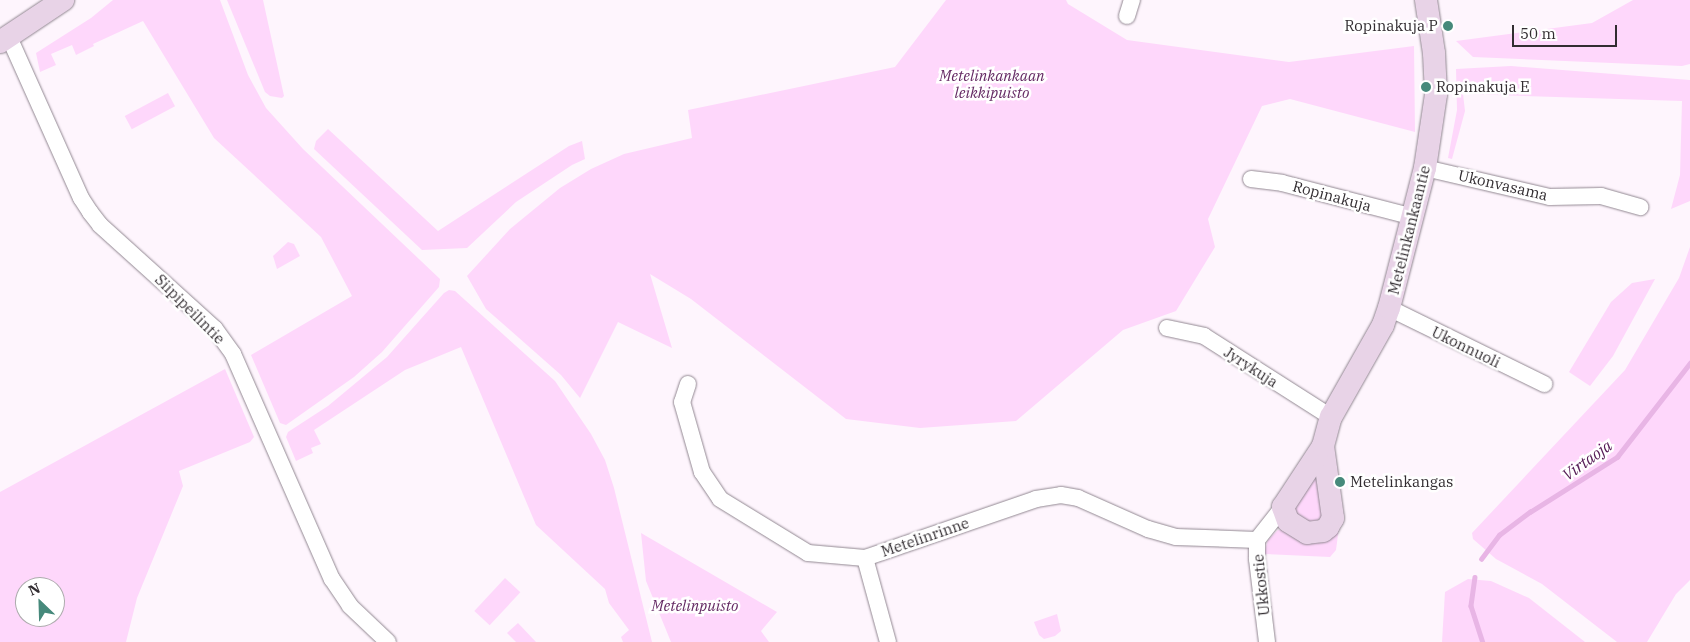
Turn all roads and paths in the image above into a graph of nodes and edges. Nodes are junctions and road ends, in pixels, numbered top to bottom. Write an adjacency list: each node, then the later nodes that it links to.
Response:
1 (63, 0): 5 (street)
2 (1132, 0): 4 (street)
3 (1426, 0): 6 (street, Metelinkankaantie)
4 (1127, 16)
5 (5, 39): 19 (street, Siipipeilintie)
6 (1425, 168): 8 (street, Ukonvasama); 9 (street, Metelinkankaantie)
7 (1251, 178): 9 (street, Ropinakuja)
8 (1640, 207)
9 (1413, 217): 10 (street, Metelinkankaantie)
10 (1389, 308): 13 (street, Ukonnuoli); 14 (street, Metelinkankaantie)
11 (1167, 328): 14 (street, Jyrykuja)
12 (688, 384): 18 (street, Metelinrinne)
13 (1544, 384)
14 (1331, 418): 15 (street, Metelinkankaantie)
15 (1323, 446): 16 (street, Metelinkankaantie); 16 (street, Metelinkankaantie)
16 (1282, 507): 17 (street, Ukkostie)
17 (1257, 540): 18 (street, Metelinrinne); 21 (street, Ukkostie)
18 (865, 558): 20 (street)
19 (388, 642)
20 (888, 642)
21 (1267, 642)

